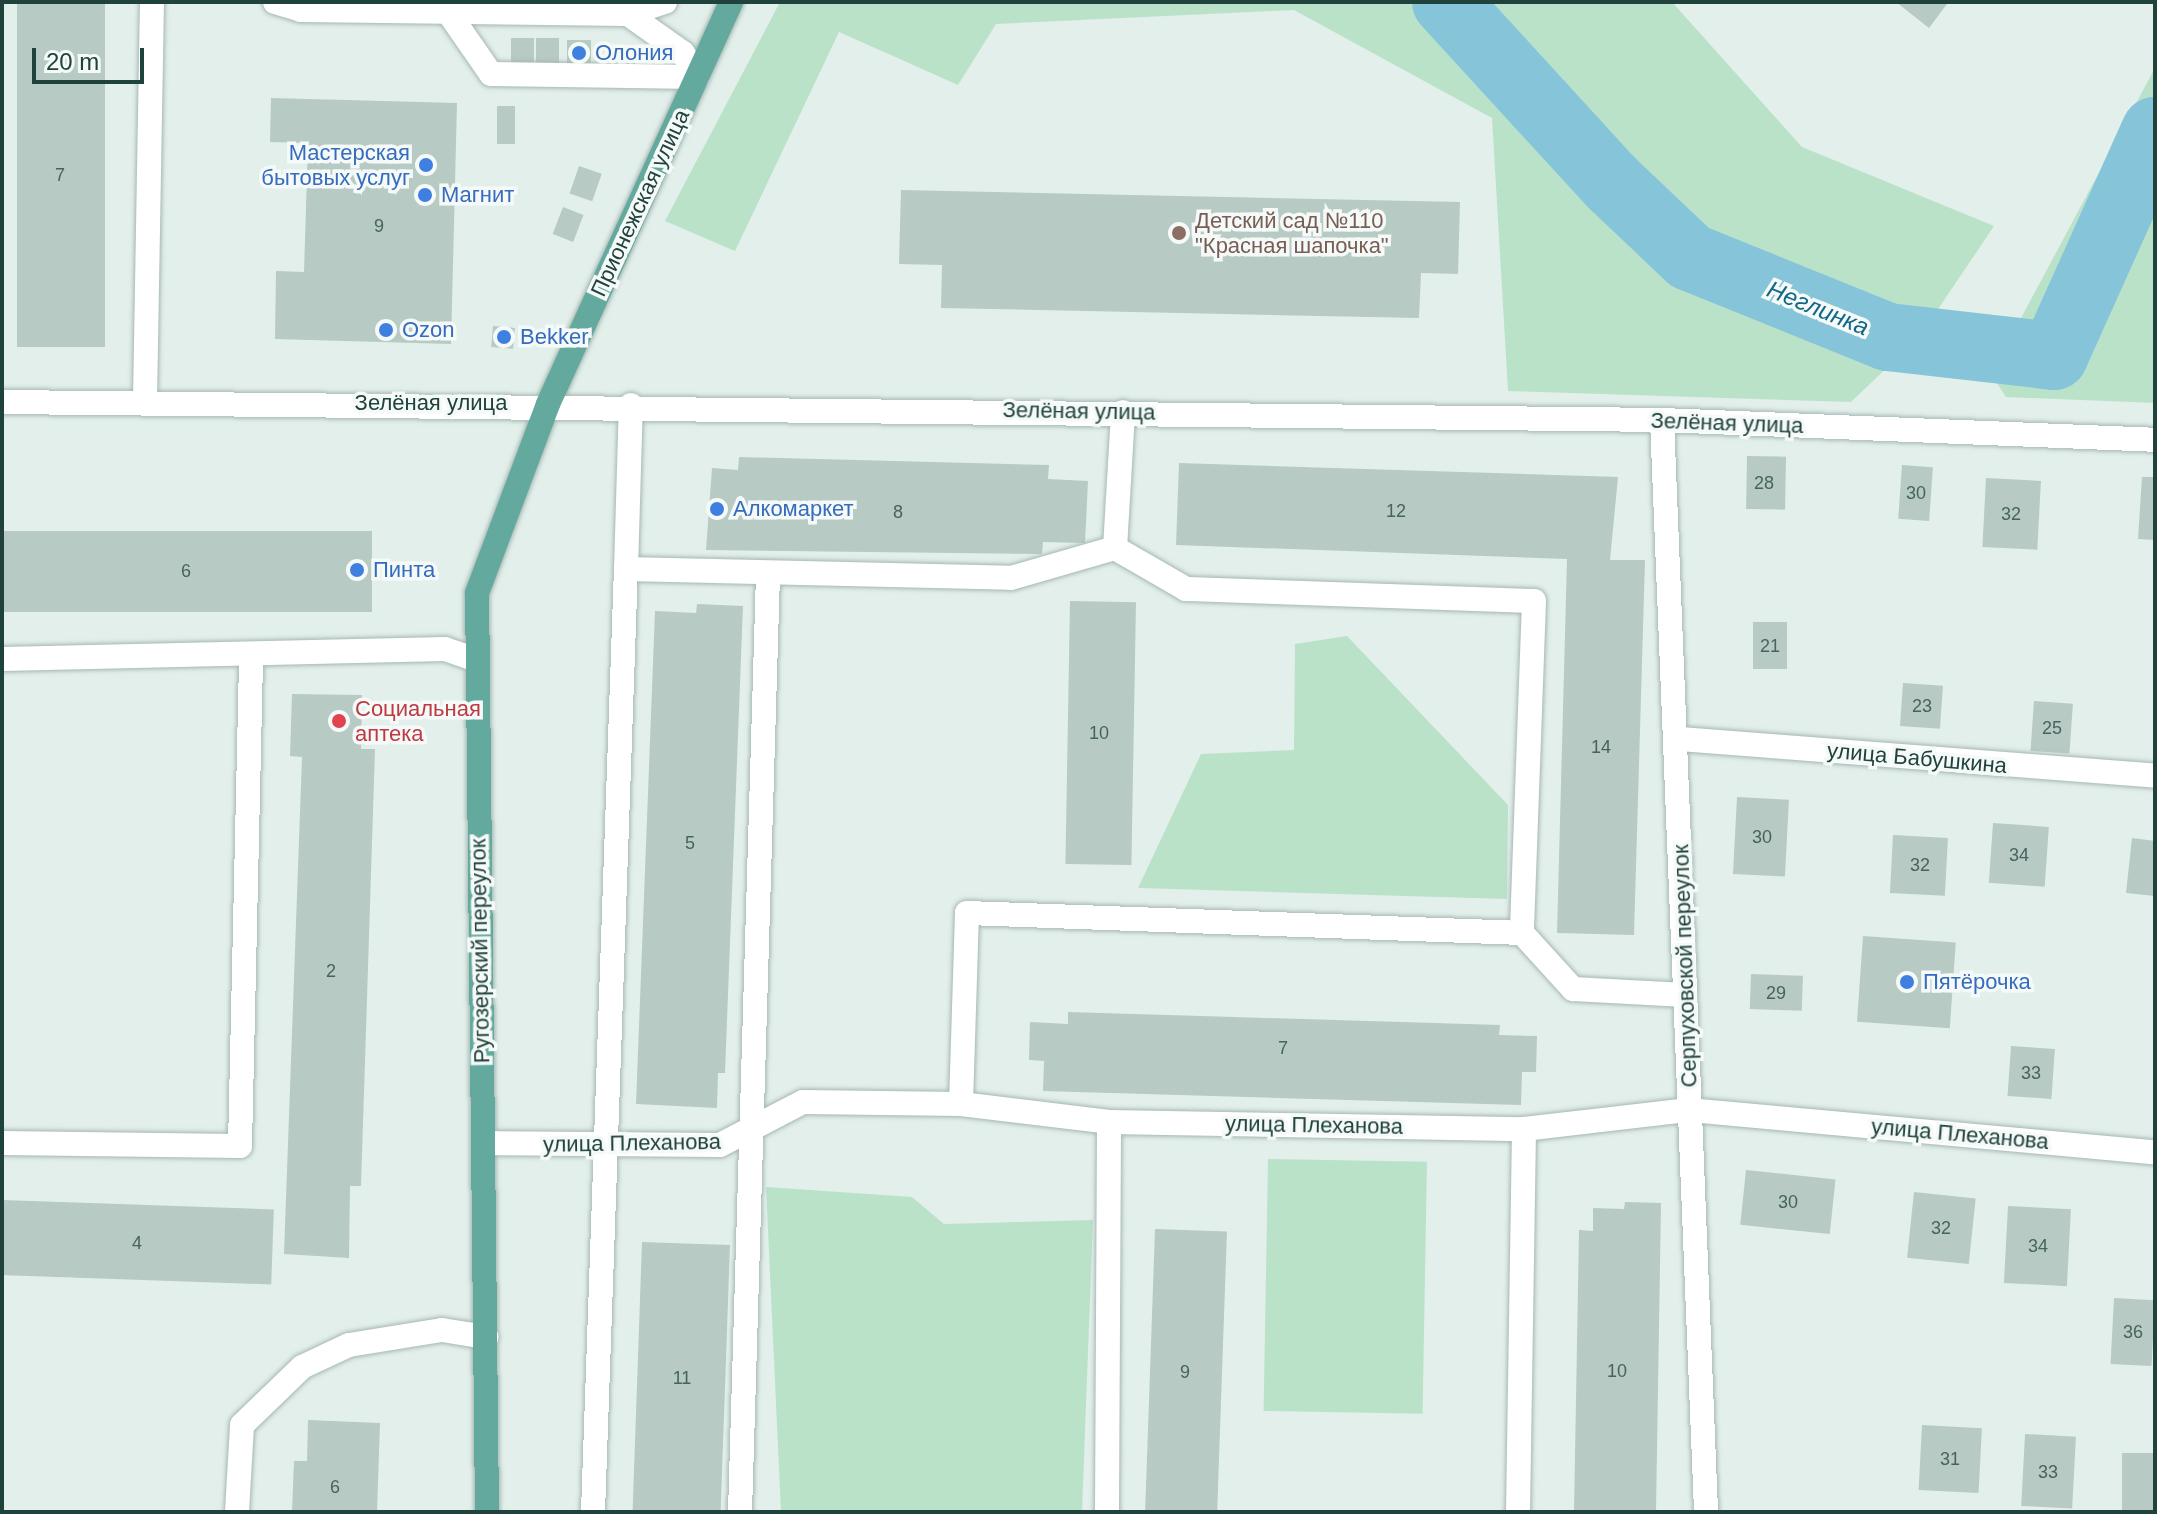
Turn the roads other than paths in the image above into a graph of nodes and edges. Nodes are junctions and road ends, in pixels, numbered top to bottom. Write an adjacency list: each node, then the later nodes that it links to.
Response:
1 (152, 2): 8 (street)
2 (275, 2): 5 (street)
3 (665, 2): 6 (street)
4 (731, 2): 7 (main road, Прионежская улица)
5 (448, 12): 6 (street); 7 (street)
6 (628, 14): 7 (street)
7 (697, 77): 10 (main road, Прионежская улица)
8 (145, 401): 9 (street, Зелёная улица); 10 (street, Зелёная улица)
9 (2, 402)
10 (548, 404): 11 (street, Зелёная улица); 20 (main road, Ругозерский переулок)
11 (631, 405): 12 (street, Зелёная улица); 16 (street)
12 (1123, 412): 13 (street, Зелёная улица); 15 (street)
13 (1662, 420): 14 (street, Зелёная улица); 21 (street, Серпуховской переулок)
14 (2155, 440)
15 (1115, 548): 17 (street); 23 (street)
16 (626, 569): 17 (street); 32 (street)
17 (768, 575): 29 (street)
18 (251, 655): 19 (street); 20 (street); 30 (street)
19 (2, 659)
20 (474, 659): 31 (main road, Ругозерский переулок)
21 (1679, 739): 22 (street, улица Бабушкина); 24 (street, Серпуховской переулок)
22 (2155, 776)
23 (1522, 933): 24 (street); 25 (street)
24 (1685, 995): 26 (street, Серпуховской переулок)
25 (961, 1104): 27 (street, улица Плеханова); 29 (street, улица Плеханова)
26 (1689, 1110): 28 (street, улица Плеханова); 33 (street, улица Плеханова); 41 (street, Серпуховской переулок)
27 (1109, 1122): 28 (street, улица Плеханова); 39 (street)
28 (1524, 1129): 40 (street)
29 (748, 1136): 32 (street, улица Плеханова); 38 (street)
30 (2, 1143)
31 (484, 1143): 32 (street, улица Плеханова); 34 (main road, Ругозерский переулок)
32 (604, 1146): 37 (street)
33 (2155, 1152)
34 (486, 1337): 35 (street); 36 (main road, Ругозерский переулок)
35 (237, 1512)
36 (487, 1512)
37 (593, 1512)
38 (740, 1512)
39 (1107, 1512)
40 (1518, 1512)
41 (1706, 1512)

